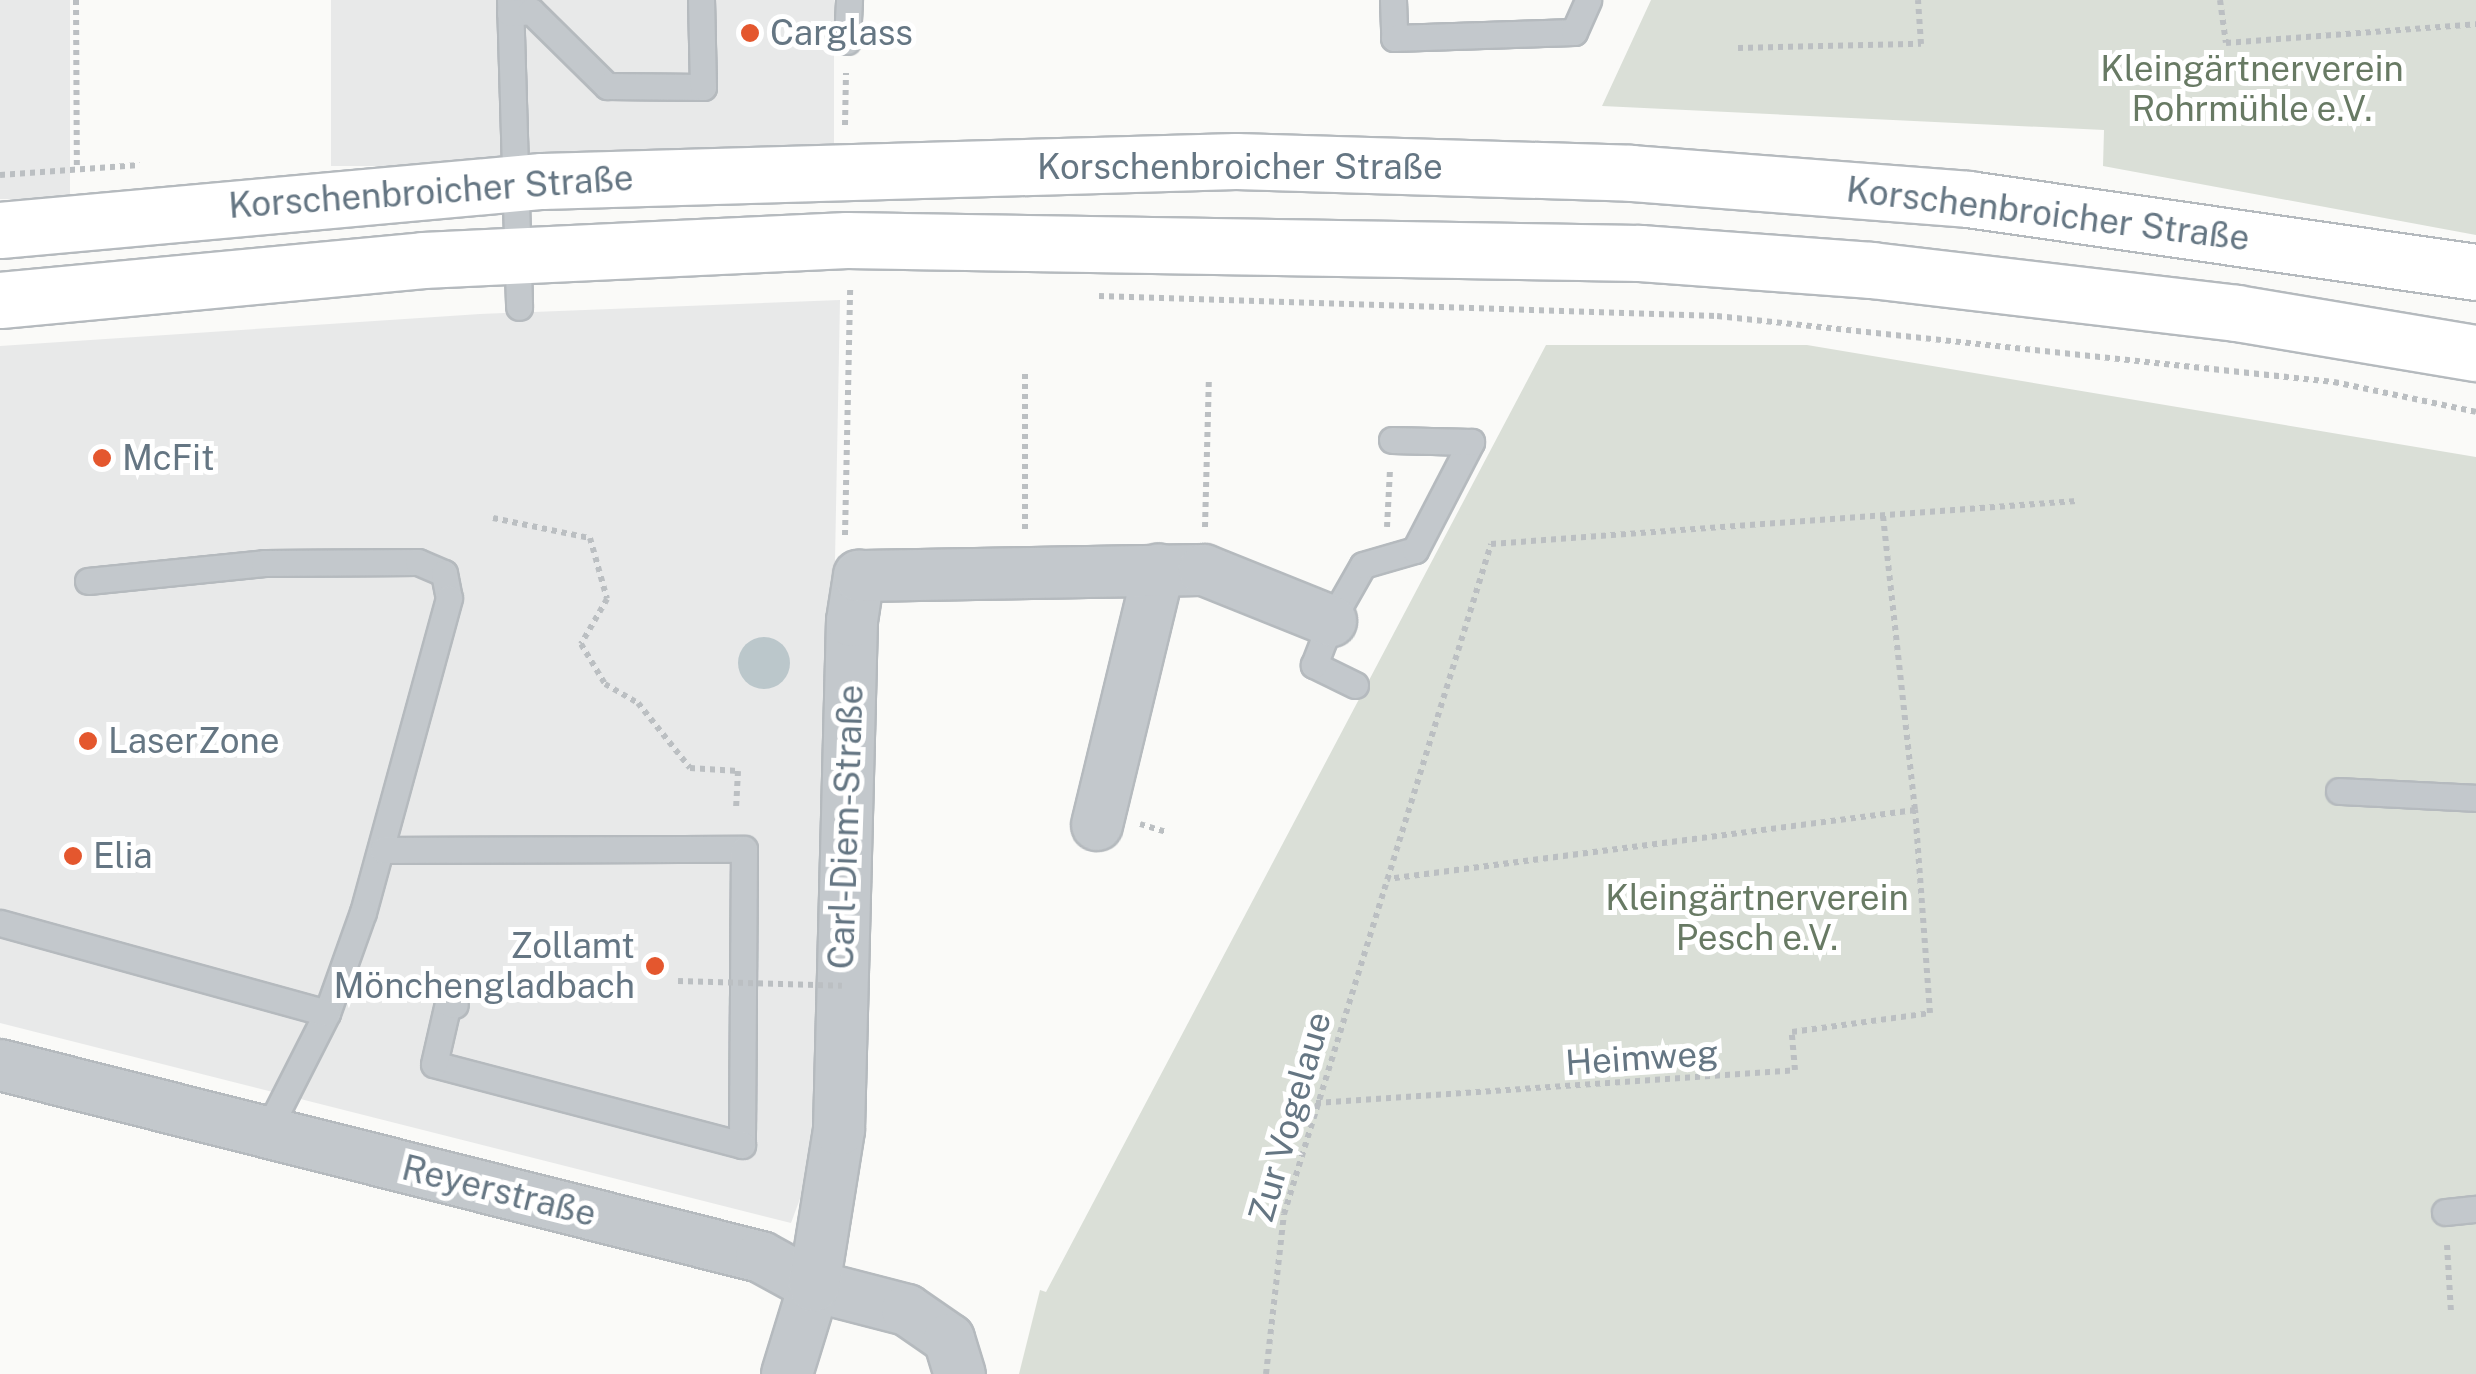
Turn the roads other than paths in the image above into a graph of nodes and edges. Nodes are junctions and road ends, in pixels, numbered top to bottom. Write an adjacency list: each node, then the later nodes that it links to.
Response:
1 (701, 0): 5 (lane)
2 (849, 0): 6 (lane)
3 (1393, 0): 4 (lane)
4 (1588, 0)
5 (510, 6): 7 (lane)
6 (847, 42)
7 (512, 183): 8 (main road, Korschenbroicher Straße); 9 (main road, Korschenbroicher Straße); 10 (lane)
8 (0, 230)
9 (2476, 272)
10 (519, 282): 11 (main road, Korschenbroicher Straße); 12 (main road, Korschenbroicher Straße)
11 (0, 300)
12 (2476, 354)
13 (1392, 440): 16 (lane)
14 (1182, 569): 16 (street); 20 (street); 29 (street, Carl-Diem-Straße)
15 (88, 581): 21 (lane)
16 (1332, 621): 17 (lane)
17 (1355, 685)
18 (2339, 791): 19 (lane)
19 (2476, 798)
20 (1096, 824)
21 (383, 850): 23 (lane); 24 (lane)
22 (0, 924): 24 (lane)
23 (455, 1005)
24 (327, 1012): 26 (lane)
25 (0, 1065): 26 (street, Reyerstraße)
26 (266, 1132): 29 (street, Reyerstraße)
27 (2476, 1209): 28 (lane)
28 (2445, 1212)
29 (814, 1286): 30 (street, Carl-Diem-Straße); 31 (street, Reyerstraße)
30 (787, 1374)
31 (960, 1374)

